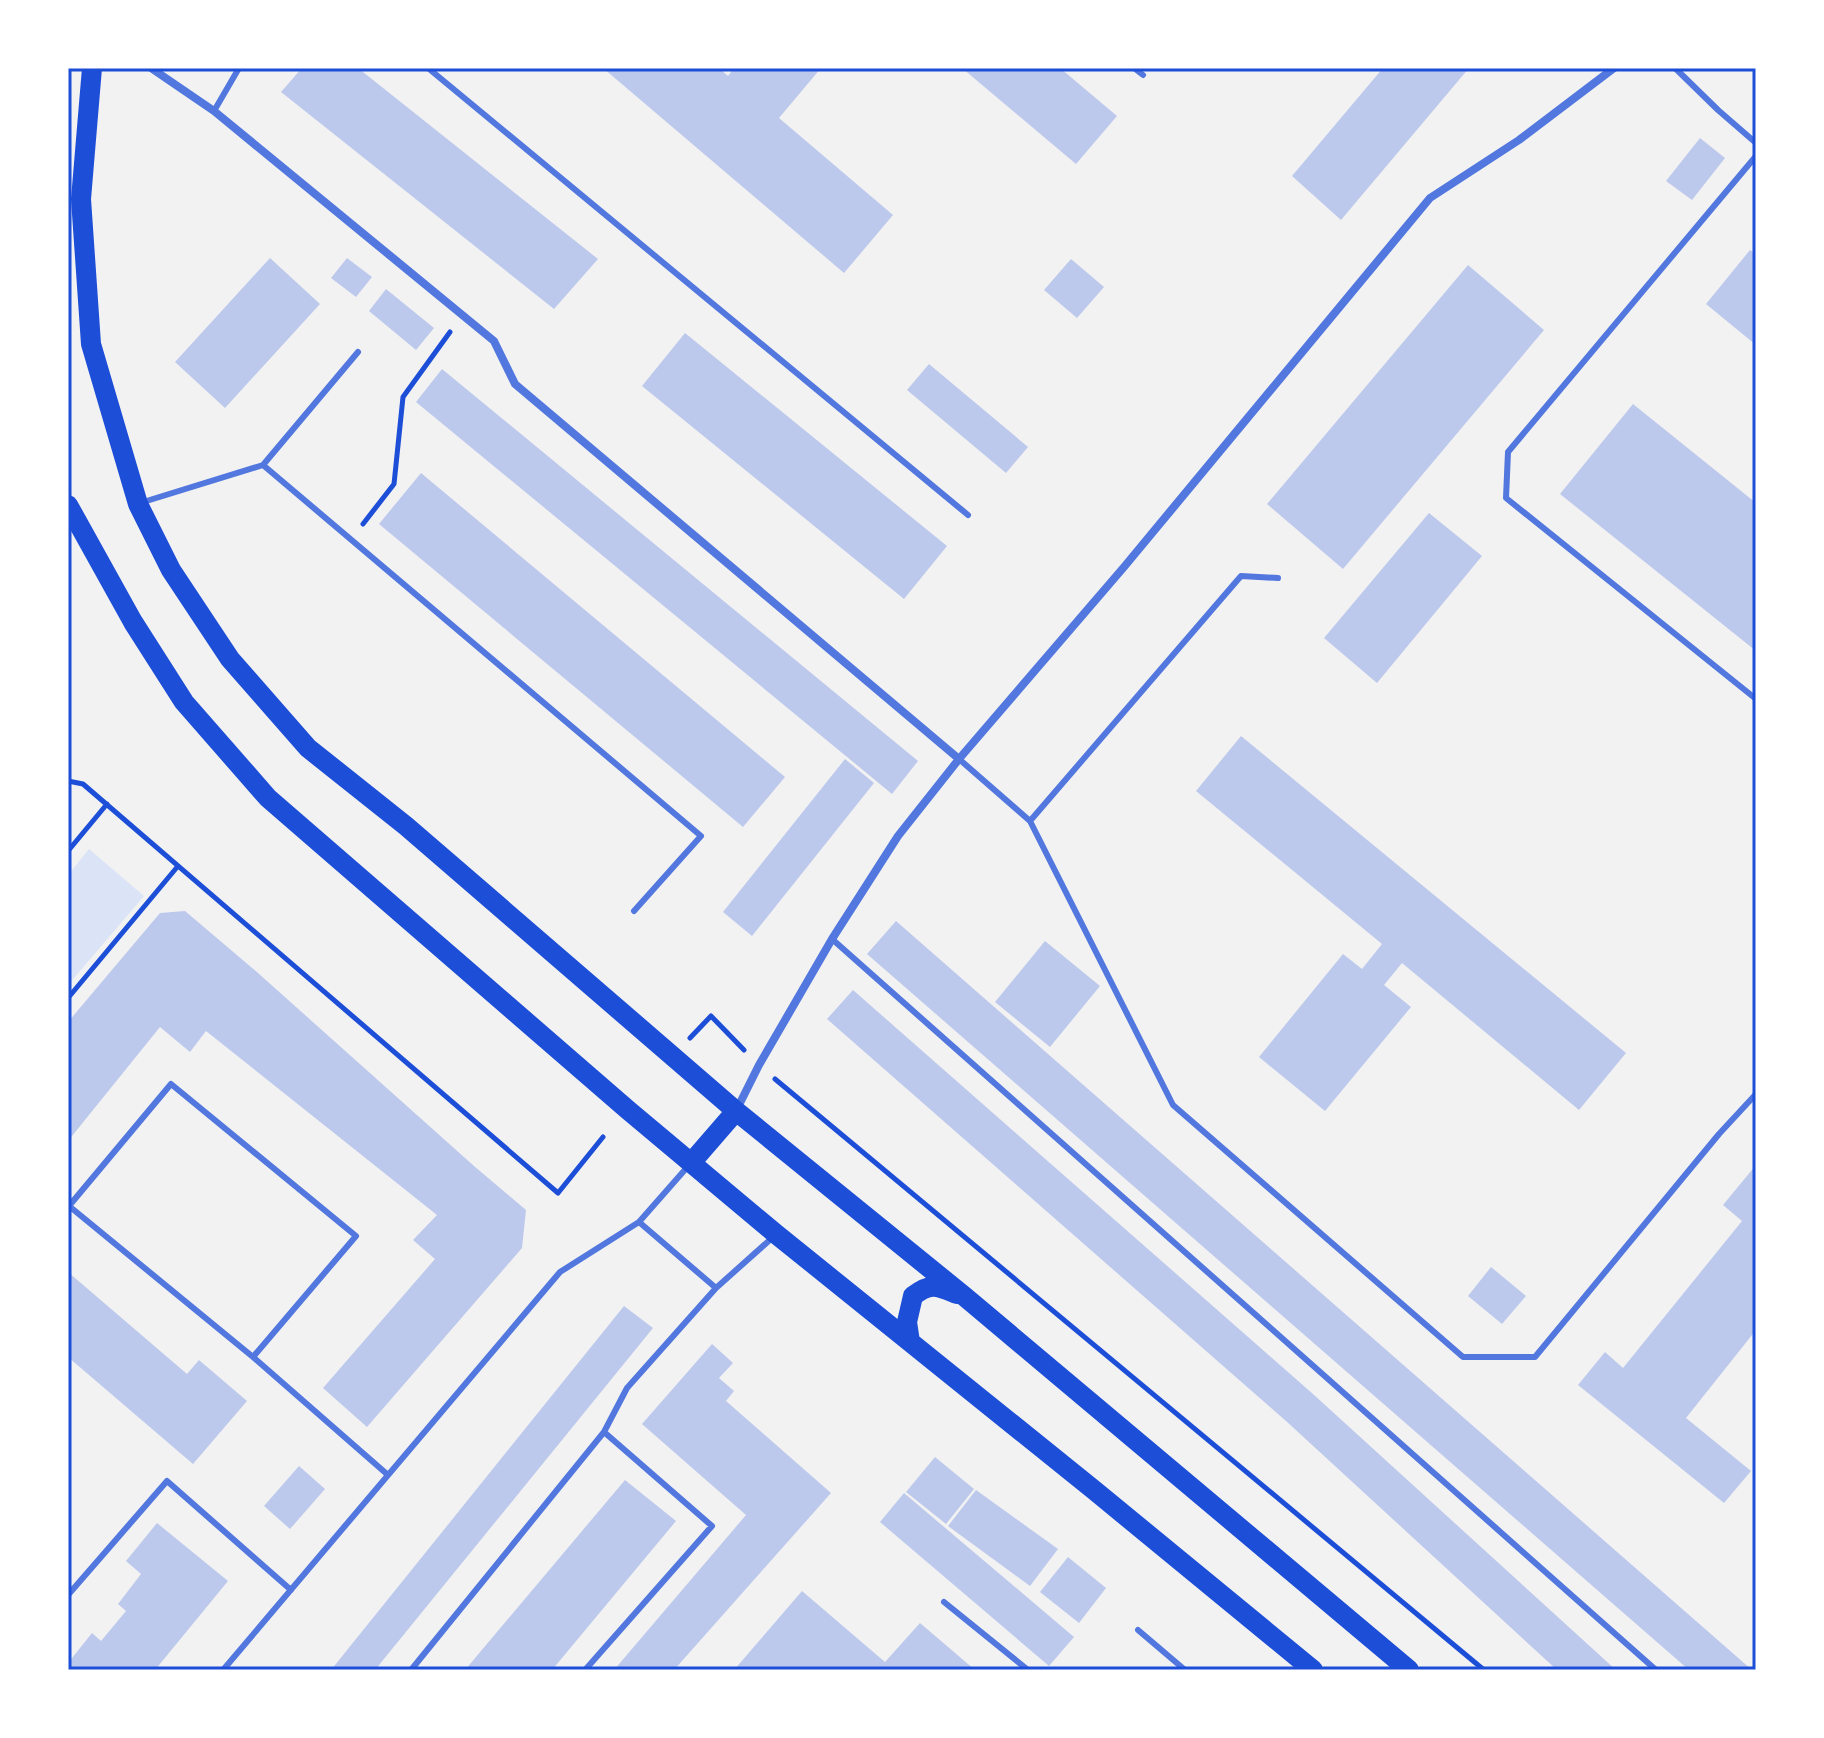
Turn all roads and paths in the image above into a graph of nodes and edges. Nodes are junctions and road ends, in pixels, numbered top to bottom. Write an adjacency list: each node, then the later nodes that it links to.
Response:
1 (92, 68): 15 (main road)
2 (151, 68): 9 (street)
3 (239, 68): 9 (lane)
4 (428, 68): 17 (lane)
5 (1134, 68): 8 (lane)
6 (1614, 68): 21 (street)
7 (1675, 68): 10 (lane)
8 (1143, 75)
9 (214, 111): 12 (street)
10 (1756, 143)
11 (1756, 156): 20 (lane)
12 (463, 315): 18 (path); 21 (street)
13 (358, 352): 14 (lane)
14 (263, 465): 15 (lane); 18 (lane)
15 (138, 504): 33 (main road)
16 (68, 505): 35 (main road)
17 (968, 515)
18 (352, 539): 27 (lane)
19 (1278, 578): 24 (lane)
20 (1756, 699)
21 (959, 759): 24 (lane); 28 (street)
22 (68, 781): 23 (path)
23 (107, 804): 25 (path); 26 (path)
24 (1030, 821): 32 (lane)
25 (68, 851)
26 (178, 866): 29 (path); 34 (path)
27 (634, 911)
28 (832, 939): 31 (street); 56 (lane)
29 (68, 998)
30 (686, 1043): 31 (path)
31 (759, 1065): 33 (street); 55 (path)
32 (1756, 1094)
33 (736, 1111): 35 (main road); 39 (main road)
34 (603, 1137)
35 (691, 1163): 36 (lane); 37 (main road)
36 (639, 1222): 38 (lane); 43 (lane)
37 (776, 1234): 38 (lane); 40 (main road)
38 (716, 1288): 42 (lane)
39 (964, 1296): 40 (main road); 54 (main road)
40 (910, 1342): 53 (main road)
41 (253, 1357): 41 (lane); 43 (lane)
42 (604, 1432): 49 (lane); 50 (lane)
43 (388, 1475): 44 (lane)
44 (291, 1590): 45 (lane); 48 (lane)
45 (68, 1595)
46 (944, 1602): 51 (lane)
47 (1138, 1630): 52 (lane)
48 (223, 1670)
49 (411, 1670)
50 (585, 1670)
51 (1028, 1670)
52 (1185, 1670)
53 (1313, 1670)
54 (1409, 1670)
55 (1484, 1670)
56 (1656, 1670)

